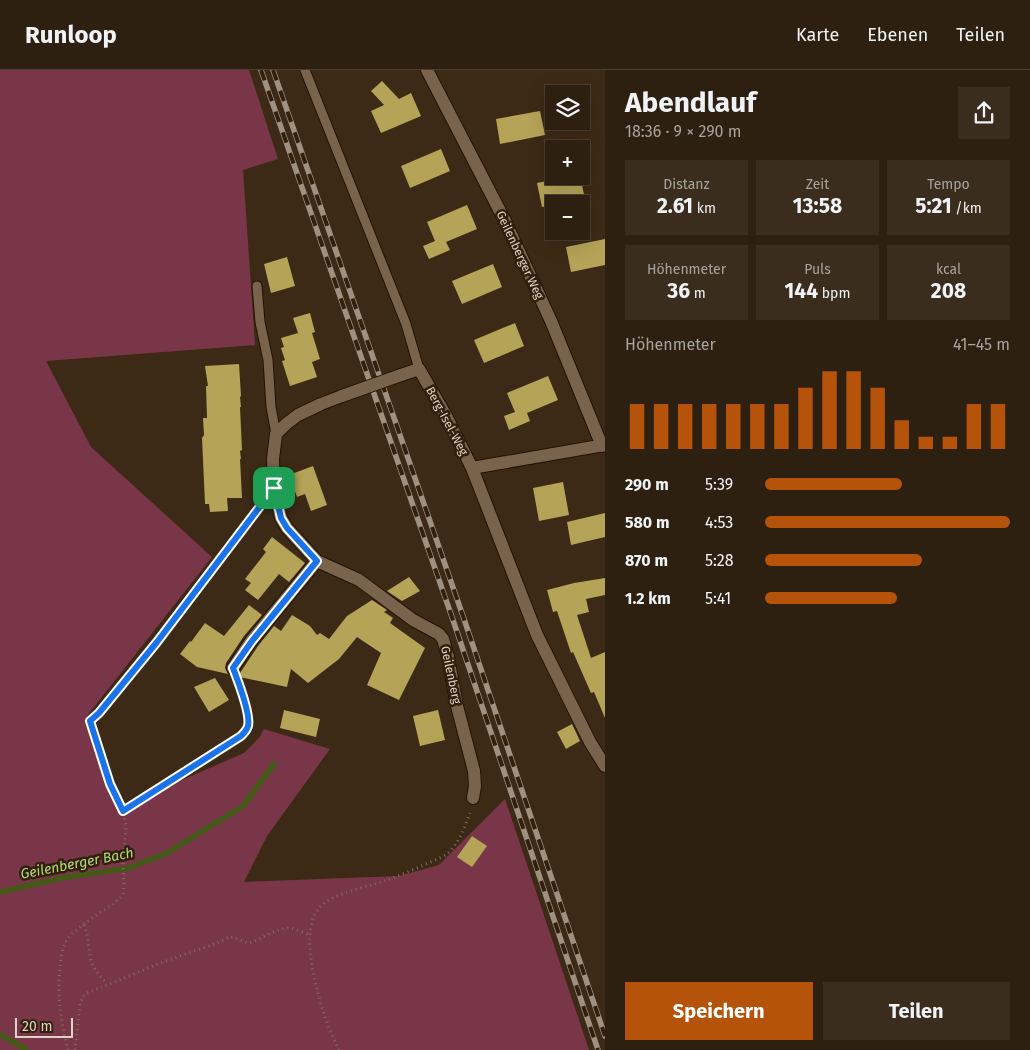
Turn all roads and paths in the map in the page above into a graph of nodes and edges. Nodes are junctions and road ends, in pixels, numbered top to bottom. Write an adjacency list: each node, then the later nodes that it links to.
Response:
1 (305, 70): 4 (lane, Berg-Isel-Weg)
2 (427, 70): 6 (street, Geilenberger Weg)
3 (257, 286): 5 (lane, Geilenberg)
4 (419, 369): 5 (street, bridge); 7 (street, Berg-Isel-Weg)
5 (276, 434): 8 (street, Geilenberg)
6 (604, 446): 7 (street, Geilenberger Weg)
7 (472, 468): 11 (street, Berg-Isel-Weg)
8 (274, 488): 9 (street, Geilenberg); 13 (path)
9 (317, 561): 10 (street); 12 (street, Geilenberg)
10 (233, 668): 13 (path)
11 (605, 766)
12 (473, 798): 15 (path)
13 (123, 811): 14 (path)
14 (84, 925): 16 (path); 17 (path)
15 (310, 935): 16 (path); 19 (path)
16 (107, 984): 18 (path)
17 (68, 1050)
18 (75, 1050)
19 (339, 1050)

